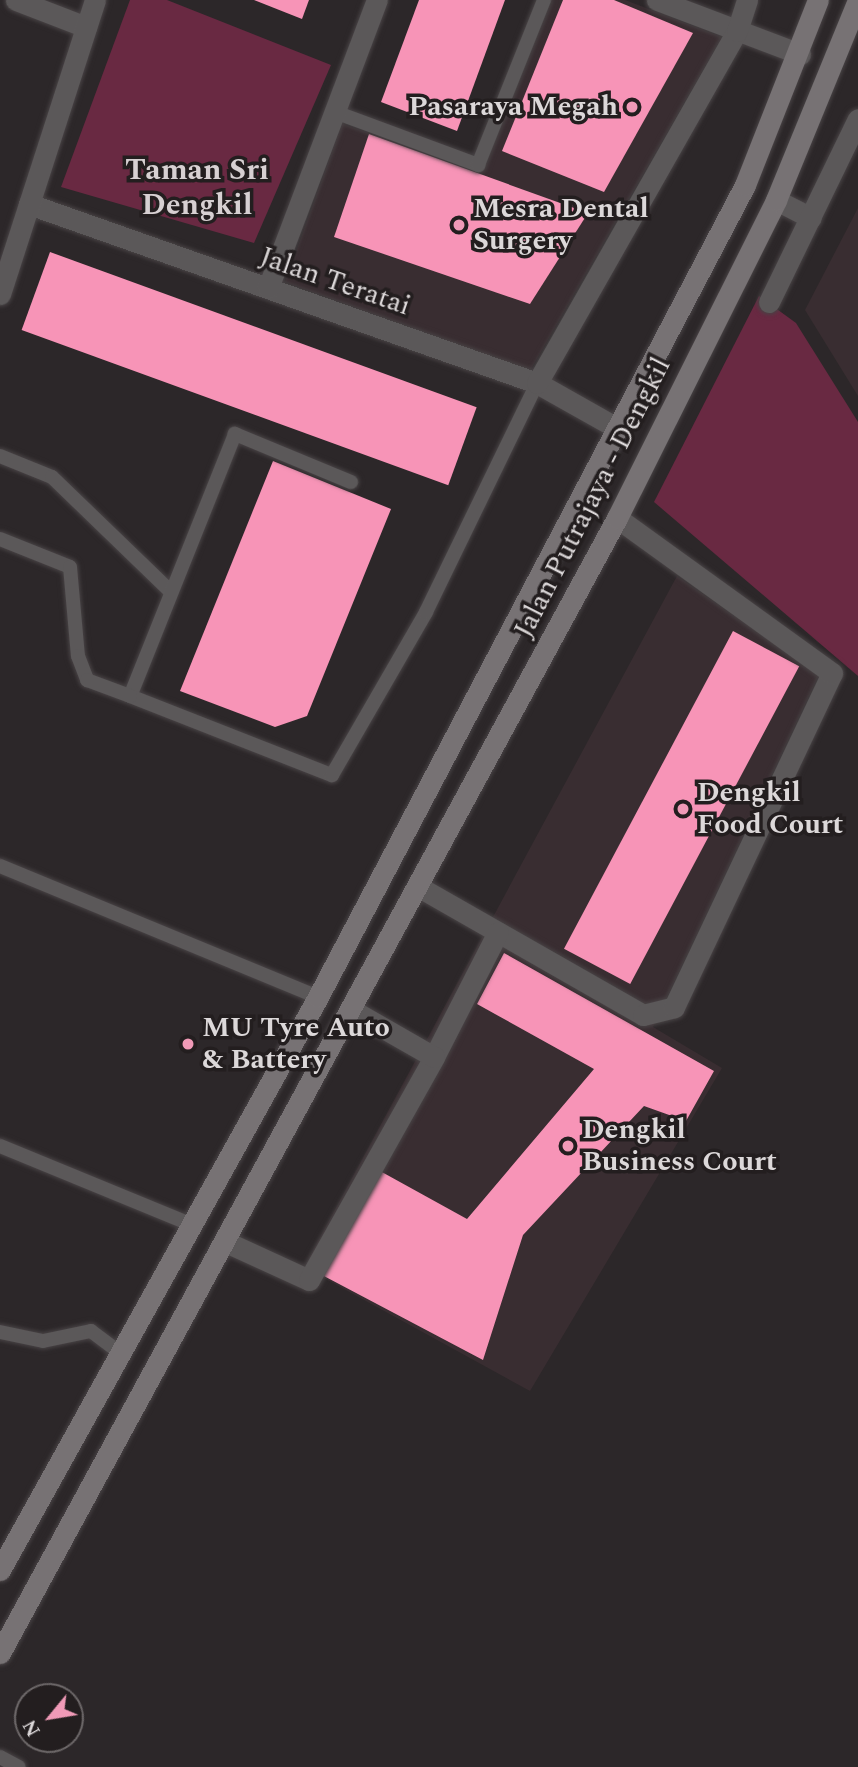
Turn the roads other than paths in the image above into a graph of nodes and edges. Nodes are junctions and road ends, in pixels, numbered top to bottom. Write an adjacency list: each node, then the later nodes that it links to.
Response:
1 (16, 0): 9 (street)
2 (94, 0): 9 (street)
3 (377, 0): 12 (street)
4 (544, 0): 12 (lane)
5 (657, 0): 10 (street)
6 (747, 0): 10 (street)
7 (818, 0): 11 (main road, Jalan Putrajaya - Dengkil)
8 (858, 0): 14 (main road, Jalan Putrajaya - Dengkil)
9 (86, 27): 15 (street)
10 (737, 31): 11 (street); 20 (street)
11 (800, 54): 21 (main road, Jalan Putrajaya - Dengkil)
12 (335, 112): 17 (street)
13 (858, 119): 16 (street)
14 (776, 200): 16 (street); 24 (main road, Jalan Putrajaya - Dengkil)
15 (29, 204): 17 (street, Jalan Teratai); 18 (street)
16 (811, 218): 19 (street)
17 (268, 288): 20 (street, Jalan Teratai)
18 (0, 294)
19 (769, 302)
20 (537, 383): 21 (street, Jalan Teratai); 27 (lane)
21 (617, 428): 31 (main road, Jalan Putrajaya - Dengkil)
22 (0, 456): 26 (lane)
23 (351, 482): 26 (lane)
24 (617, 518): 29 (main road, Jalan Putrajaya - Dengkil); 30 (street)
25 (0, 539): 27 (lane)
26 (172, 593): 27 (lane)
27 (130, 696)
28 (0, 866): 31 (lane)
29 (419, 887): 30 (street); 32 (main road, Jalan Putrajaya - Dengkil)
30 (498, 932): 33 (street)
31 (318, 997): 35 (main road, Jalan Putrajaya - Dengkil)
32 (352, 1010): 33 (street); 36 (main road, Jalan Putrajaya - Dengkil)
33 (434, 1057): 36 (street)
34 (0, 1146): 35 (lane)
35 (188, 1223): 38 (main road, Jalan Putrajaya - Dengkil)
36 (226, 1242): 40 (main road, Jalan Putrajaya - Dengkil)
37 (0, 1332): 38 (lane)
38 (118, 1351): 39 (main road, Jalan Putrajaya - Dengkil)
39 (0, 1570)
40 (0, 1653)
41 (0, 1757): 42 (lane)
42 (19, 1767)

